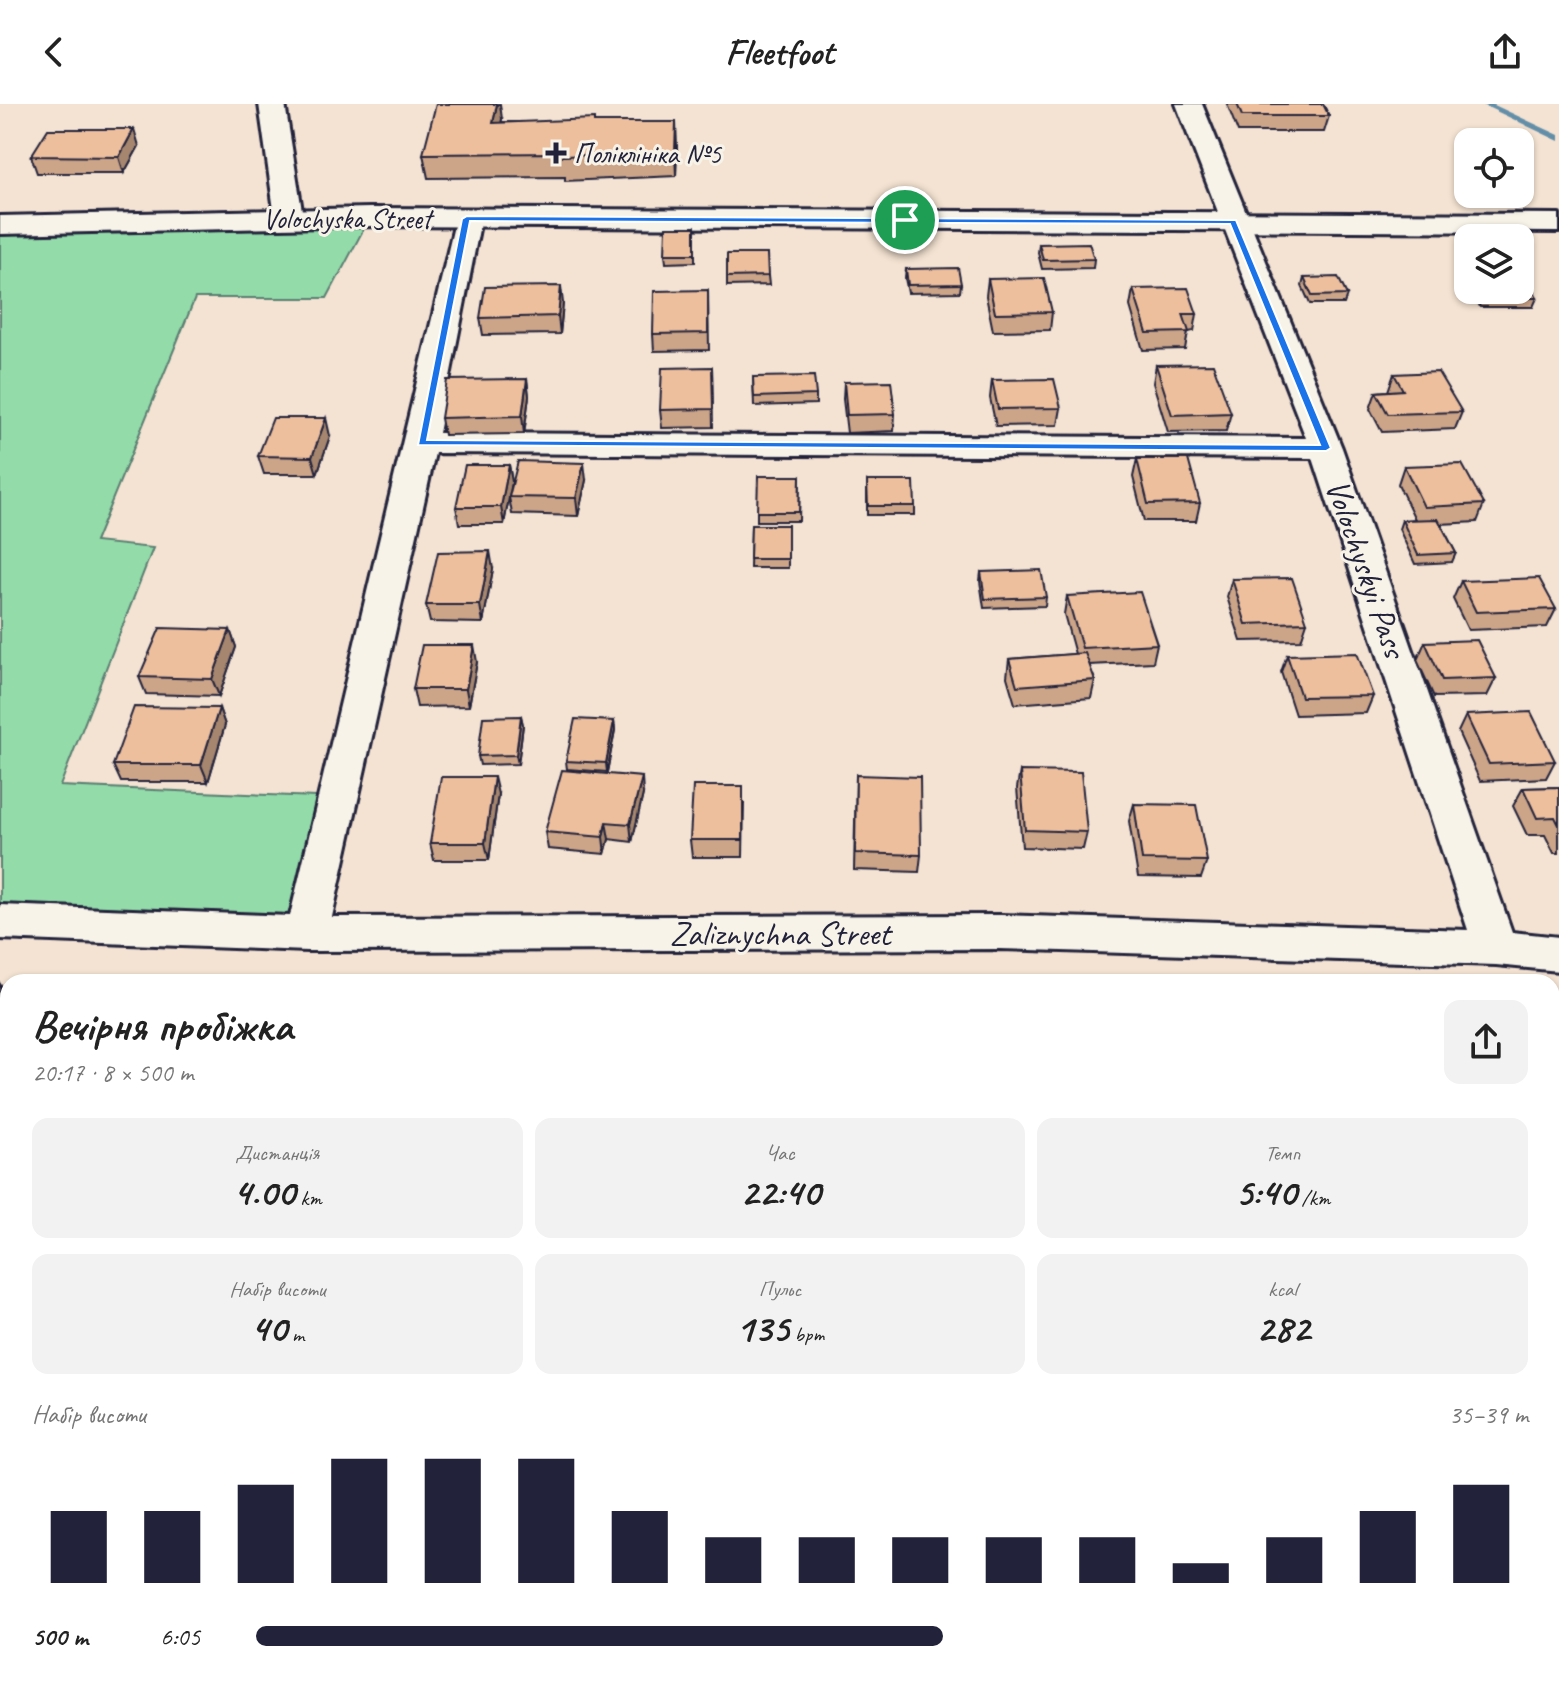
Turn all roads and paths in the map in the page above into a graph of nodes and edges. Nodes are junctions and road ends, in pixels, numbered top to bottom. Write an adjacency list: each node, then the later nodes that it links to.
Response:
1 (272, 104): 3 (street)
2 (1189, 104): 5 (street, Volochyskyi Pass)
3 (289, 217): 4 (main road, Volochyska Street); 7 (main road, Volochyska Street)
4 (467, 219): 5 (main road, Volochyska Street); 8 (street)
5 (1233, 221): 6 (main road, Volochyska Street); 9 (street, Volochyskyi Pass)
6 (1559, 223)
7 (0, 225)
8 (421, 443): 9 (street); 11 (street)
9 (1326, 448): 12 (street, Volochyskyi Pass)
10 (0, 922): 11 (street, Zaliznychna Street)
11 (307, 934): 12 (street, Zaliznychna Street)
12 (1496, 948): 13 (street, Zaliznychna Street)
13 (1559, 954)

